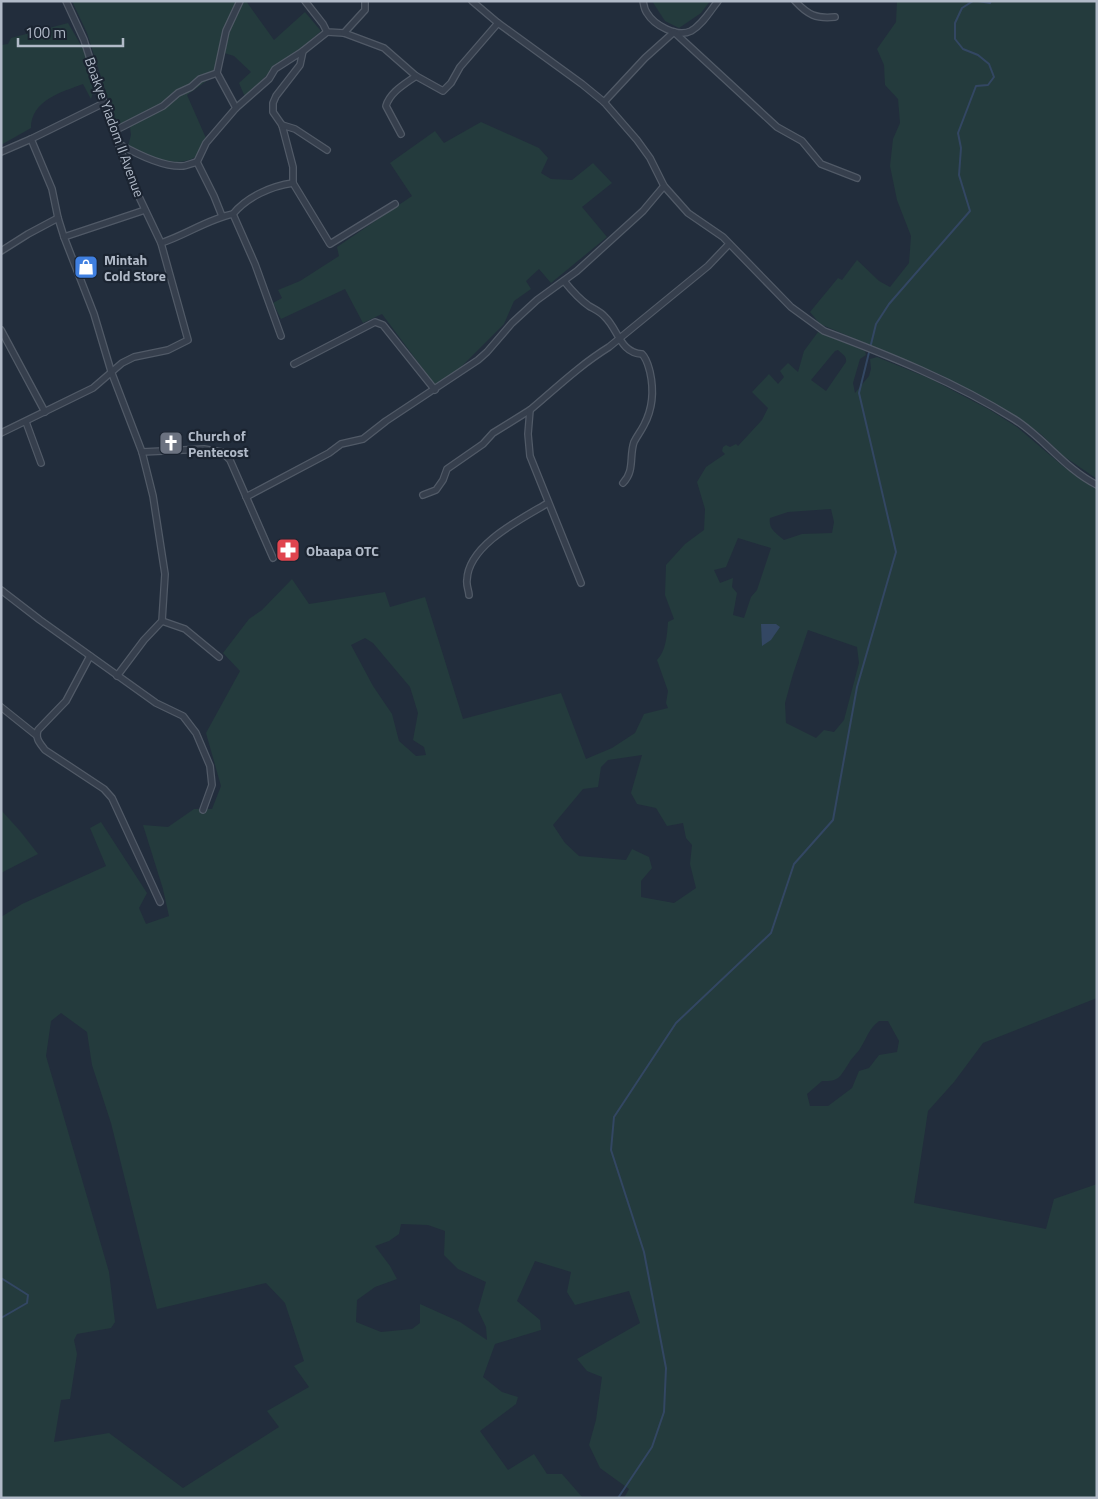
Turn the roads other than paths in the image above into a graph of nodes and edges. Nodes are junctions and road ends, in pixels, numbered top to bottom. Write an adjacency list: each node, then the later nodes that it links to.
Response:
1 (66, 1): 18 (street, Boakye Yiadom II Avenue)
2 (240, 1): 15 (street)
3 (305, 1): 11 (street)
4 (365, 1): 13 (street)
5 (472, 1): 10 (street)
6 (643, 1): 12 (street)
7 (718, 1): 12 (street)
8 (795, 1): 9 (street)
9 (835, 17)
10 (498, 23): 16 (street); 17 (street)
11 (327, 32): 13 (street); 14 (street)
12 (674, 32): 17 (street); 28 (street)
13 (344, 34): 16 (street)
14 (302, 51): 19 (street); 20 (street)
15 (217, 73): 19 (street); 21 (street)
16 (416, 76): 22 (street)
17 (604, 102): 30 (street)
18 (104, 103): 21 (street, Boakye Yiadom II Avenue); 23 (street)
19 (236, 108): 27 (street)
20 (282, 125): 25 (street); 29 (street)
21 (114, 131): 24 (street, Boakye Yiadom II Avenue)
22 (402, 134)
23 (31, 139): 26 (street); 35 (street)
24 (118, 144): 27 (street); 32 (street, Boakye Yiadom II Avenue)
25 (327, 150)
26 (1, 152)
27 (197, 162): 34 (street)
28 (857, 178)
29 (293, 183): 31 (street); 33 (street)
30 (664, 186): 38 (street); 40 (street)
31 (395, 204)
32 (145, 210): 36 (street); 37 (street, Boakye Yiadom II Avenue)
33 (233, 214): 34 (street); 42 (street)
34 (222, 216): 37 (street)
35 (58, 218): 36 (street); 39 (street)
36 (64, 236): 45 (street)
37 (161, 243): 45 (street, Boakye Yiadom II Avenue)
38 (729, 244): 43 (street); 54 (street)
39 (1, 251)
40 (564, 281): 43 (street); 46 (street)
41 (1, 330): 48 (street)
42 (281, 336)
43 (619, 339): 47 (street); 53 (street)
44 (294, 364): 46 (street)
45 (111, 372): 48 (street); 51 (street)
46 (435, 390): 56 (street)
47 (530, 410): 55 (street); 57 (street)
48 (45, 412): 49 (street)
49 (26, 422): 50 (street); 52 (street)
50 (1, 434)
51 (142, 452): 56 (street); 62 (street)
52 (41, 463)
53 (623, 482)
54 (1097, 485)
55 (423, 495)
56 (246, 497): 58 (street)
57 (548, 503): 59 (street); 61 (street)
58 (273, 558)
59 (581, 582)
60 (1, 590): 63 (street)
61 (469, 595)
62 (162, 621): 64 (street); 65 (street)
63 (90, 656): 65 (street); 67 (street)
64 (219, 657)
65 (118, 676): 68 (street)
66 (1, 707): 67 (street)
67 (36, 735): 69 (street)
68 (203, 810)
69 (160, 902)

